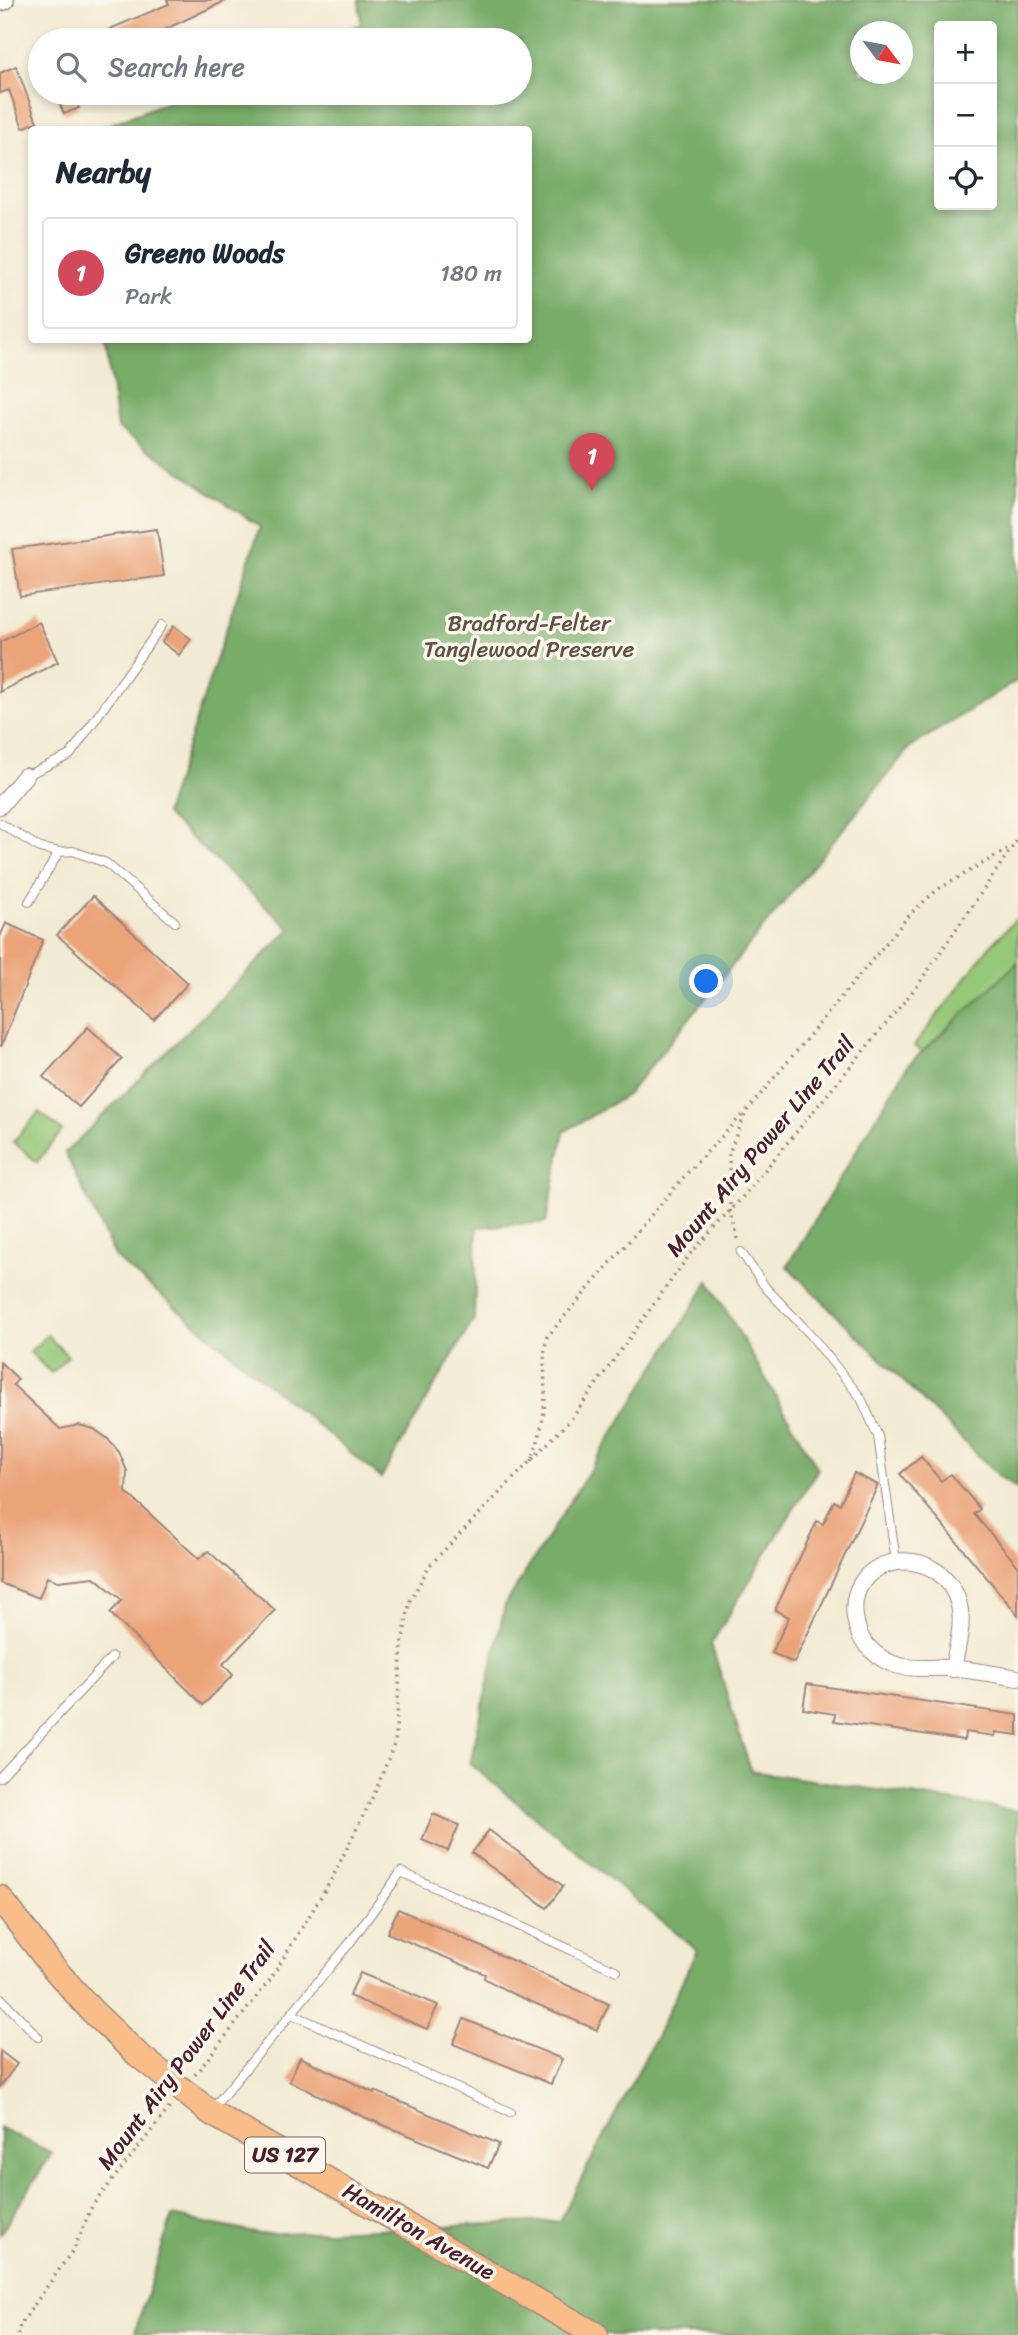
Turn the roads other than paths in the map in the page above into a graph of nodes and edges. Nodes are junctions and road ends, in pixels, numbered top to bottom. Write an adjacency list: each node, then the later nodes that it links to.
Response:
1 (162, 625): 2 (lane)
2 (25, 776): 3 (street)
3 (0, 806)
4 (0, 823): 5 (lane)
5 (59, 852): 6 (lane); 7 (lane)
6 (29, 902)
7 (175, 922)
8 (741, 1252): 9 (lane)
9 (896, 1560): 11 (street); 11 (street)
10 (112, 1657): 13 (lane)
11 (953, 1669): 12 (street)
12 (1018, 1678)
13 (0, 1777)
14 (0, 1898): 19 (main road, Hamilton Avenue / US 127)
15 (617, 1971): 17 (lane)
16 (0, 1997): 18 (lane)
17 (292, 2014): 19 (lane); 20 (lane)
18 (38, 2037)
19 (210, 2112): 21 (main road, Hamilton Avenue / US 127)
20 (510, 2112)
21 (596, 2335)

